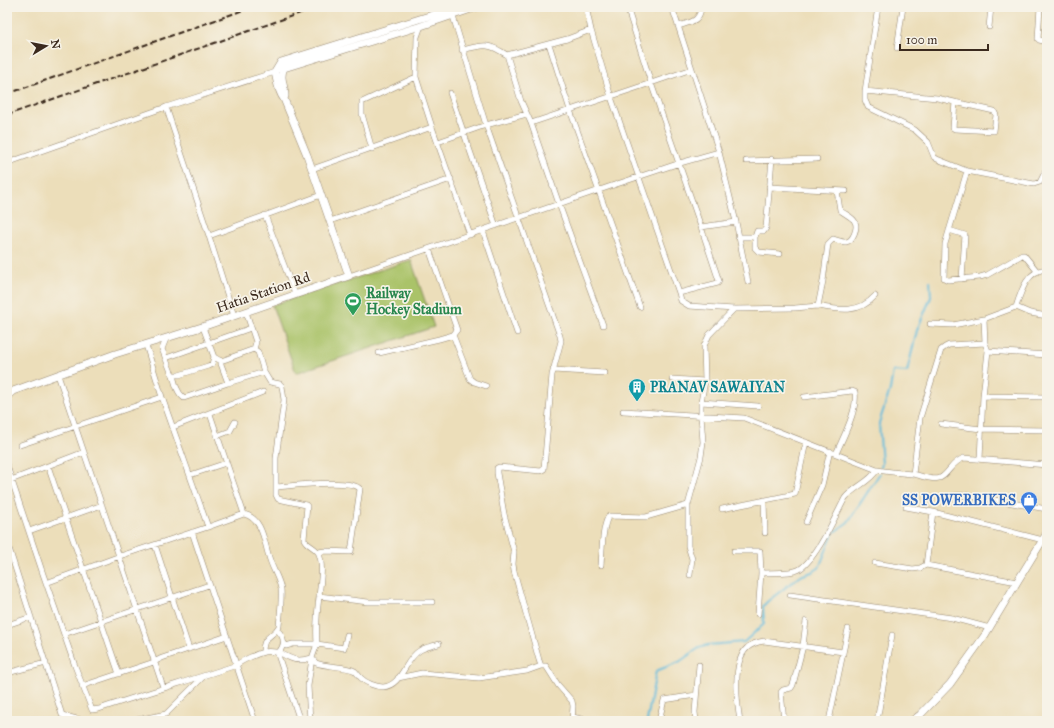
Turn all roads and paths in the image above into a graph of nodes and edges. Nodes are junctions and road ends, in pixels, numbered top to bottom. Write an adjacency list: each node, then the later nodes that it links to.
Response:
1 (458, 7): 11 (street)
2 (476, 7): 11 (street)
3 (586, 7): 15 (street)
4 (627, 7): 24 (street)
5 (672, 7): 13 (street)
6 (701, 7): 13 (street)
7 (878, 7): 25 (street)
8 (903, 7): 18 (street)
9 (991, 7): 14 (street)
10 (1040, 7): 16 (street)
11 (452, 12): 12 (street); 19 (street); 22 (street)
12 (421, 26): 23 (street); 28 (street)
13 (678, 26): 21 (street)
14 (989, 26)
15 (591, 30): 17 (street); 27 (street)
16 (1047, 42)
17 (549, 44): 20 (street); 31 (street)
18 (897, 48)
19 (462, 50): 20 (street); 34 (street)
20 (507, 54): 32 (street)
21 (692, 69): 24 (street); 39 (street)
22 (275, 72): 28 (street); 30 (street)
23 (416, 77): 35 (street); 38 (street)
24 (651, 83): 27 (street); 44 (street)
25 (865, 92): 29 (street); 47 (street)
26 (450, 93): 36 (street)
27 (610, 97): 31 (street); 48 (street)
28 (284, 99): 46 (street)
29 (955, 102): 29 (street)
30 (166, 107): 43 (street); 65 (street)
31 (570, 110): 33 (street); 51 (street)
32 (527, 114): 33 (street); 34 (street)
33 (531, 123): 55 (street)
34 (486, 125): 36 (street); 57 (street)
35 (432, 127): 37 (street); 38 (street)
36 (464, 133): 37 (street); 60 (street)
37 (438, 142): 49 (street)
38 (372, 149): 46 (street)
39 (719, 152): 44 (street); 59 (street)
40 (772, 159): 41 (street); 42 (street); 50 (street)
41 (817, 159)
42 (746, 161)
43 (7, 163)
44 (680, 163): 48 (street); 61 (street)
45 (1047, 168): 47 (street)
46 (312, 169): 54 (street)
47 (967, 171): 62 (street)
48 (639, 178): 51 (street); 76 (street)
49 (451, 179): 58 (street); 64 (street)
50 (769, 187): 52 (street); 67 (street)
51 (599, 190): 55 (street); 78 (street)
52 (837, 191): 53 (street); 79 (street)
53 (846, 191)
54 (321, 195): 56 (street); 58 (street)
55 (559, 204): 57 (street); 87 (street)
56 (265, 215): 65 (street); 75 (street)
57 (519, 218): 60 (street); 103 (street)
58 (330, 221): 72 (street)
59 (736, 222): 61 (street); 66 (street)
60 (496, 226): 63 (street)
61 (701, 228): 76 (street)
62 (949, 230): 73 (street); 73 (street)
63 (483, 231): 64 (street); 90 (street)
64 (470, 235): 68 (street)
65 (209, 236): 83 (street)
66 (738, 237): 67 (street); 74 (street)
67 (756, 237): 69 (street)
68 (429, 249): 72 (street); 91 (street)
69 (780, 254)
70 (1047, 270): 71 (street)
71 (1037, 271): 73 (street); 80 (street)
72 (349, 276): 75 (street, Hatia Station Rd)
73 (962, 279)
74 (748, 282)
75 (295, 294): 82 (street, Hatia Station Rd)
76 (679, 294): 81 (street)
77 (875, 296): 79 (street)
78 (640, 306)
79 (818, 306): 81 (street)
80 (1016, 307): 84 (street); 85 (street)
81 (734, 308): 109 (street)
82 (246, 312): 83 (street, Hatia Station Rd); 89 (street)
83 (234, 316): 88 (street, Hatia Station Rd)
84 (1047, 316)
85 (984, 319): 86 (street); 94 (street)
86 (930, 324)
87 (603, 325)
88 (205, 326): 92 (street, Hatia Station Rd); 93 (street)
89 (251, 328): 93 (street); 96 (street)
90 (517, 333)
91 (453, 335): 98 (street); 111 (street)
92 (166, 339): 95 (street, Hatia Station Rd); 101 (street)
93 (208, 343): 100 (street); 101 (street)
94 (985, 343): 97 (street); 141 (street)
95 (146, 345): 106 (street, Hatia Station Rd); 115 (street)
96 (254, 349): 102 (street); 104 (street)
97 (988, 351): 99 (street); 114 (street)
98 (380, 353)
99 (1047, 355)
100 (214, 357): 102 (street); 107 (street)
101 (166, 358): 107 (street)
102 (221, 361): 110 (street)
103 (553, 370): 105 (street); 206 (street)
104 (264, 372): 110 (street); 144 (street)
105 (605, 373)
106 (58, 375): 113 (street, Hatia Station Rd); 125 (street)
107 (173, 375): 110 (street)
108 (672, 379): 109 (street)
109 (705, 381): 118 (street)
110 (228, 383)
111 (486, 386)
112 (263, 392): 121 (street)
113 (7, 396)
114 (983, 396): 117 (street); 127 (street)
115 (162, 397): 125 (street); 126 (street)
116 (804, 397): 134 (street)
117 (1047, 397)
118 (701, 402): 119 (street); 122 (street)
119 (758, 406)
120 (623, 411): 122 (street)
121 (210, 414): 126 (street); 129 (street)
122 (701, 415): 130 (street); 148 (street)
123 (235, 422): 129 (street)
124 (941, 424): 127 (street)
125 (75, 427): 131 (street); 133 (street)
126 (173, 427): 142 (street)
127 (981, 429): 128 (street); 135 (street)
128 (1047, 430)
129 (217, 436): 136 (street)
130 (806, 442): 132 (street); 146 (street)
131 (20, 445)
132 (830, 451): 134 (street); 155 (street)
133 (84, 452): 139 (street); 147 (street)
134 (836, 454): 140 (street)
135 (980, 459): 137 (street); 141 (street)
136 (226, 463): 142 (street); 153 (street)
137 (1047, 465)
138 (7, 466): 143 (street)
139 (48, 466): 143 (street); 154 (street)
140 (877, 470): 141 (street); 171 (street)
141 (913, 474)
142 (190, 475): 156 (street)
143 (11, 480): 157 (street)
144 (276, 487): 165 (street); 165 (street)
145 (952, 496): 151 (street)
146 (764, 500): 150 (street); 159 (street)
147 (102, 505): 154 (street); 166 (street)
148 (688, 505): 169 (street); 172 (street)
149 (906, 507): 152 (street)
150 (722, 509)
151 (1047, 509)
152 (933, 512): 161 (street); 168 (street)
153 (244, 514): 156 (street); 188 (street)
154 (65, 518): 157 (street); 170 (street)
155 (806, 522)
156 (208, 527): 158 (street)
157 (29, 532): 174 (street)
158 (192, 532): 162 (street); 175 (street)
159 (765, 533)
160 (1047, 533): 161 (street)
161 (1043, 540): 173 (street)
162 (155, 545): 166 (street); 178 (street)
163 (8, 547): 182 (street)
164 (734, 551): 171 (street)
165 (318, 552): 177 (street)
166 (120, 556): 170 (street); 180 (street)
167 (875, 564): 168 (street)
168 (926, 565): 173 (street)
169 (601, 566)
170 (83, 570): 174 (street); 183 (street)
171 (761, 573): 181 (street)
172 (690, 575)
173 (1017, 582): 186 (street)
174 (46, 583): 189 (street)
175 (209, 585): 178 (street); 192 (street)
176 (790, 595): 186 (street)
177 (319, 596): 179 (street); 194 (street)
178 (173, 597): 180 (street); 197 (street)
179 (432, 602)
180 (136, 609): 183 (street); 202 (street)
181 (758, 614)
182 (31, 617): 185 (street); 203 (street)
183 (100, 621): 189 (street); 208 (street)
184 (806, 622): 196 (street)
185 (7, 625)
186 (990, 628): 227 (street)
187 (848, 629): 200 (street)
188 (277, 630): 193 (street); 198 (street)
189 (64, 634): 211 (street)
190 (348, 635): 194 (street)
191 (892, 635): 226 (street)
192 (227, 636): 197 (street); 204 (street)
193 (284, 643): 194 (street); 199 (street)
194 (317, 644): 201 (street)
195 (439, 644): 210 (street)
196 (802, 646): 200 (street); 223 (street); 224 (street)
197 (189, 649): 202 (street)
198 (263, 652): 199 (street); 204 (street)
199 (278, 652): 201 (street); 218 (street)
200 (843, 652): 225 (street)
201 (312, 658): 210 (street); 219 (street)
202 (154, 662): 208 (street); 212 (street)
203 (46, 663): 207 (street); 215 (street)
204 (237, 664): 209 (street); 217 (street)
205 (699, 665): 213 (street)
206 (541, 666): 210 (street); 214 (street)
207 (7, 673)
208 (119, 674): 211 (street)
209 (205, 675): 212 (street); 216 (street)
210 (397, 679)
211 (82, 686): 212 (street)
212 (163, 688)
213 (696, 695): 221 (street); 222 (street)
214 (573, 719): 220 (street)
215 (84, 721)
216 (132, 721)
217 (255, 721)
218 (300, 721)
219 (310, 721)
220 (589, 721)
221 (659, 721)
222 (696, 721)
223 (740, 721)
224 (784, 721)
225 (829, 721)
226 (877, 721)
227 (912, 721)

